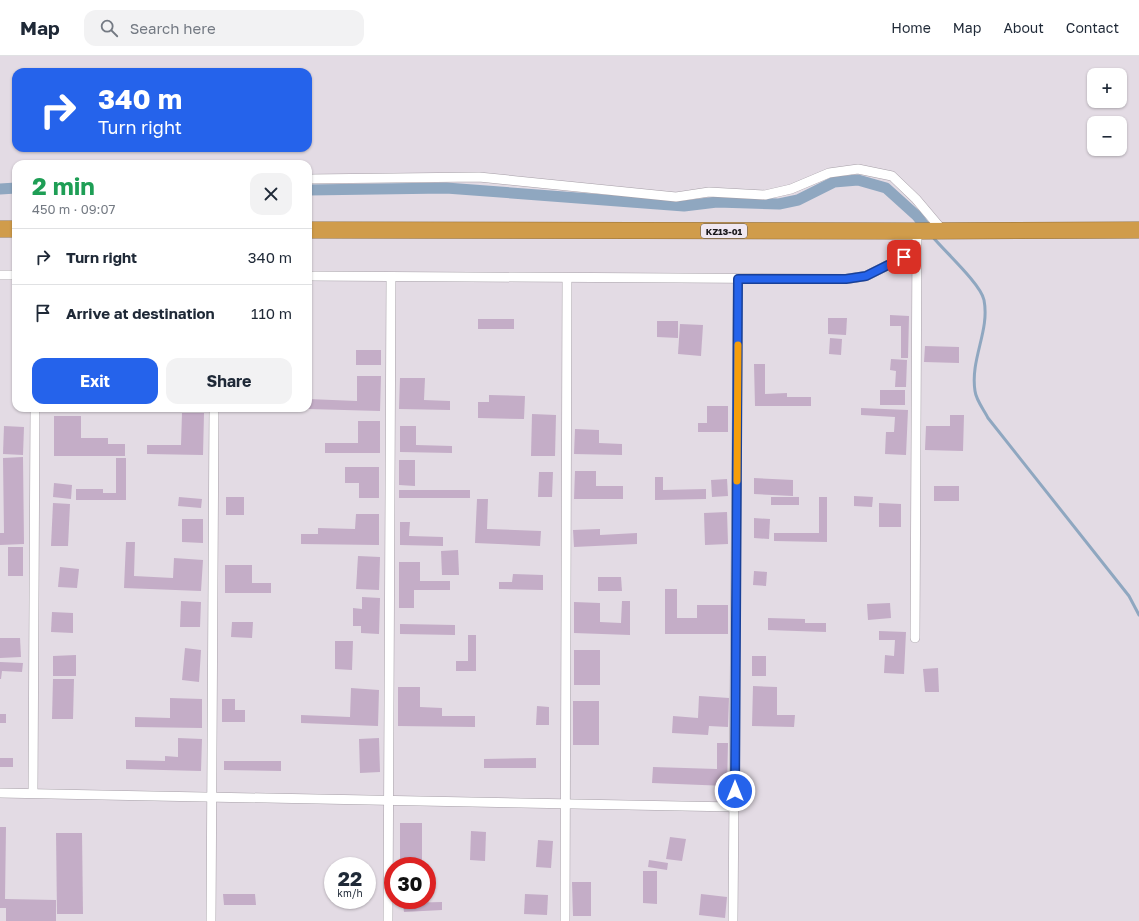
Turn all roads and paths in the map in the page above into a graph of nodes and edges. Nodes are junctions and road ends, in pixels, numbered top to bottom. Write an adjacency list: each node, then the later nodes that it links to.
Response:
1 (312, 179): 7 (street)
2 (0, 229): 3 (highway)
3 (12, 229)
4 (312, 230): 6 (highway, KZ13-01)
5 (1139, 230): 7 (highway, KZ13-01)
6 (916, 231): 7 (highway, KZ13-01); 8 (street)
7 (943, 231)
8 (916, 251): 14 (street); 17 (street)
9 (0, 275): 10 (street)
10 (12, 275)
11 (312, 276): 12 (street)
12 (391, 277): 13 (street); 21 (street)
13 (567, 278): 14 (street); 22 (street)
14 (738, 279): 23 (street)
15 (35, 412): 19 (street)
16 (214, 412): 20 (street)
17 (915, 638)
18 (0, 793): 19 (street)
19 (34, 794): 20 (street)
20 (211, 797): 21 (street); 24 (street)
21 (388, 800): 22 (street); 25 (street)
22 (565, 804): 23 (street); 26 (street)
23 (735, 807): 27 (street)
24 (212, 921)
25 (388, 921)
26 (565, 921)
27 (734, 921)

